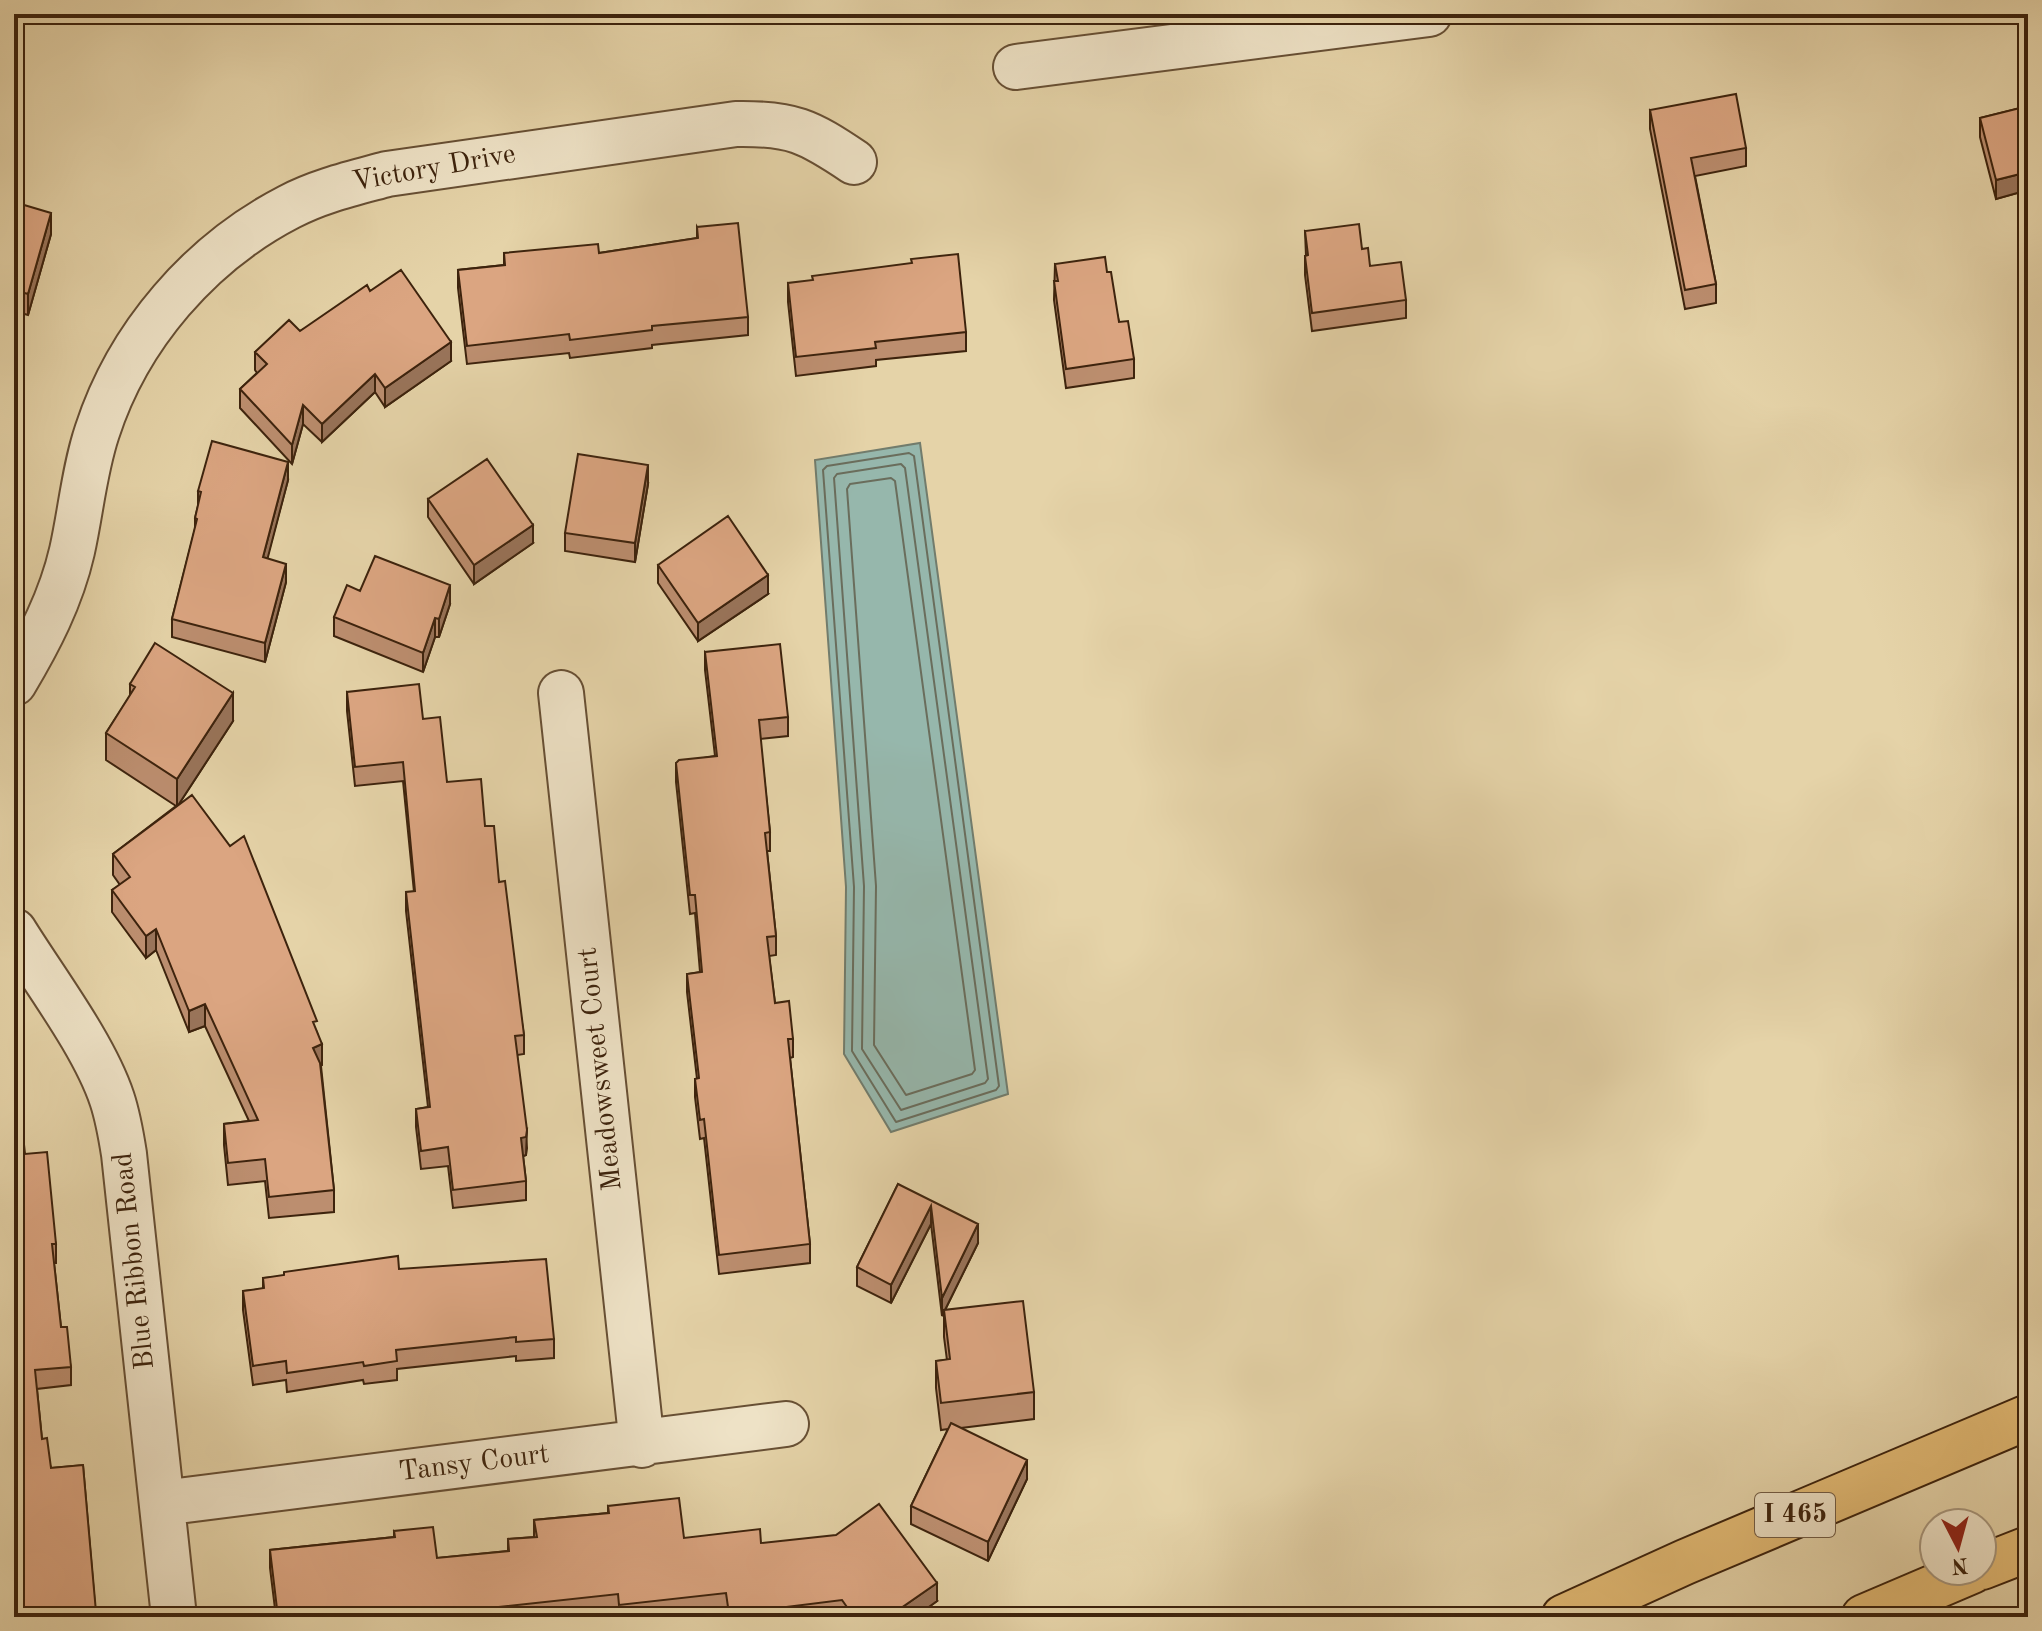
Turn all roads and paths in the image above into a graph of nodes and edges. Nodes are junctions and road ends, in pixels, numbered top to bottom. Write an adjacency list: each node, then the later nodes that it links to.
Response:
1 (1429, 14): 2 (street)
2 (1016, 67)
3 (854, 162): 4 (street, Victory Drive)
4 (14, 683)
5 (561, 693): 9 (street, Meadowsweet Court)
6 (14, 931): 10 (street, Blue Ribbon Road)
7 (2028, 1417): 15 (highway, I 465)
8 (786, 1424): 9 (street, Tansy Court)
9 (642, 1445): 10 (street, Tansy Court)
10 (162, 1503): 14 (street, Blue Ribbon Road)
11 (2028, 1549): 12 (highway)
12 (1998, 1561)
13 (1934, 1587): 16 (highway)
14 (174, 1617)
15 (1564, 1617)
16 (1864, 1617)

